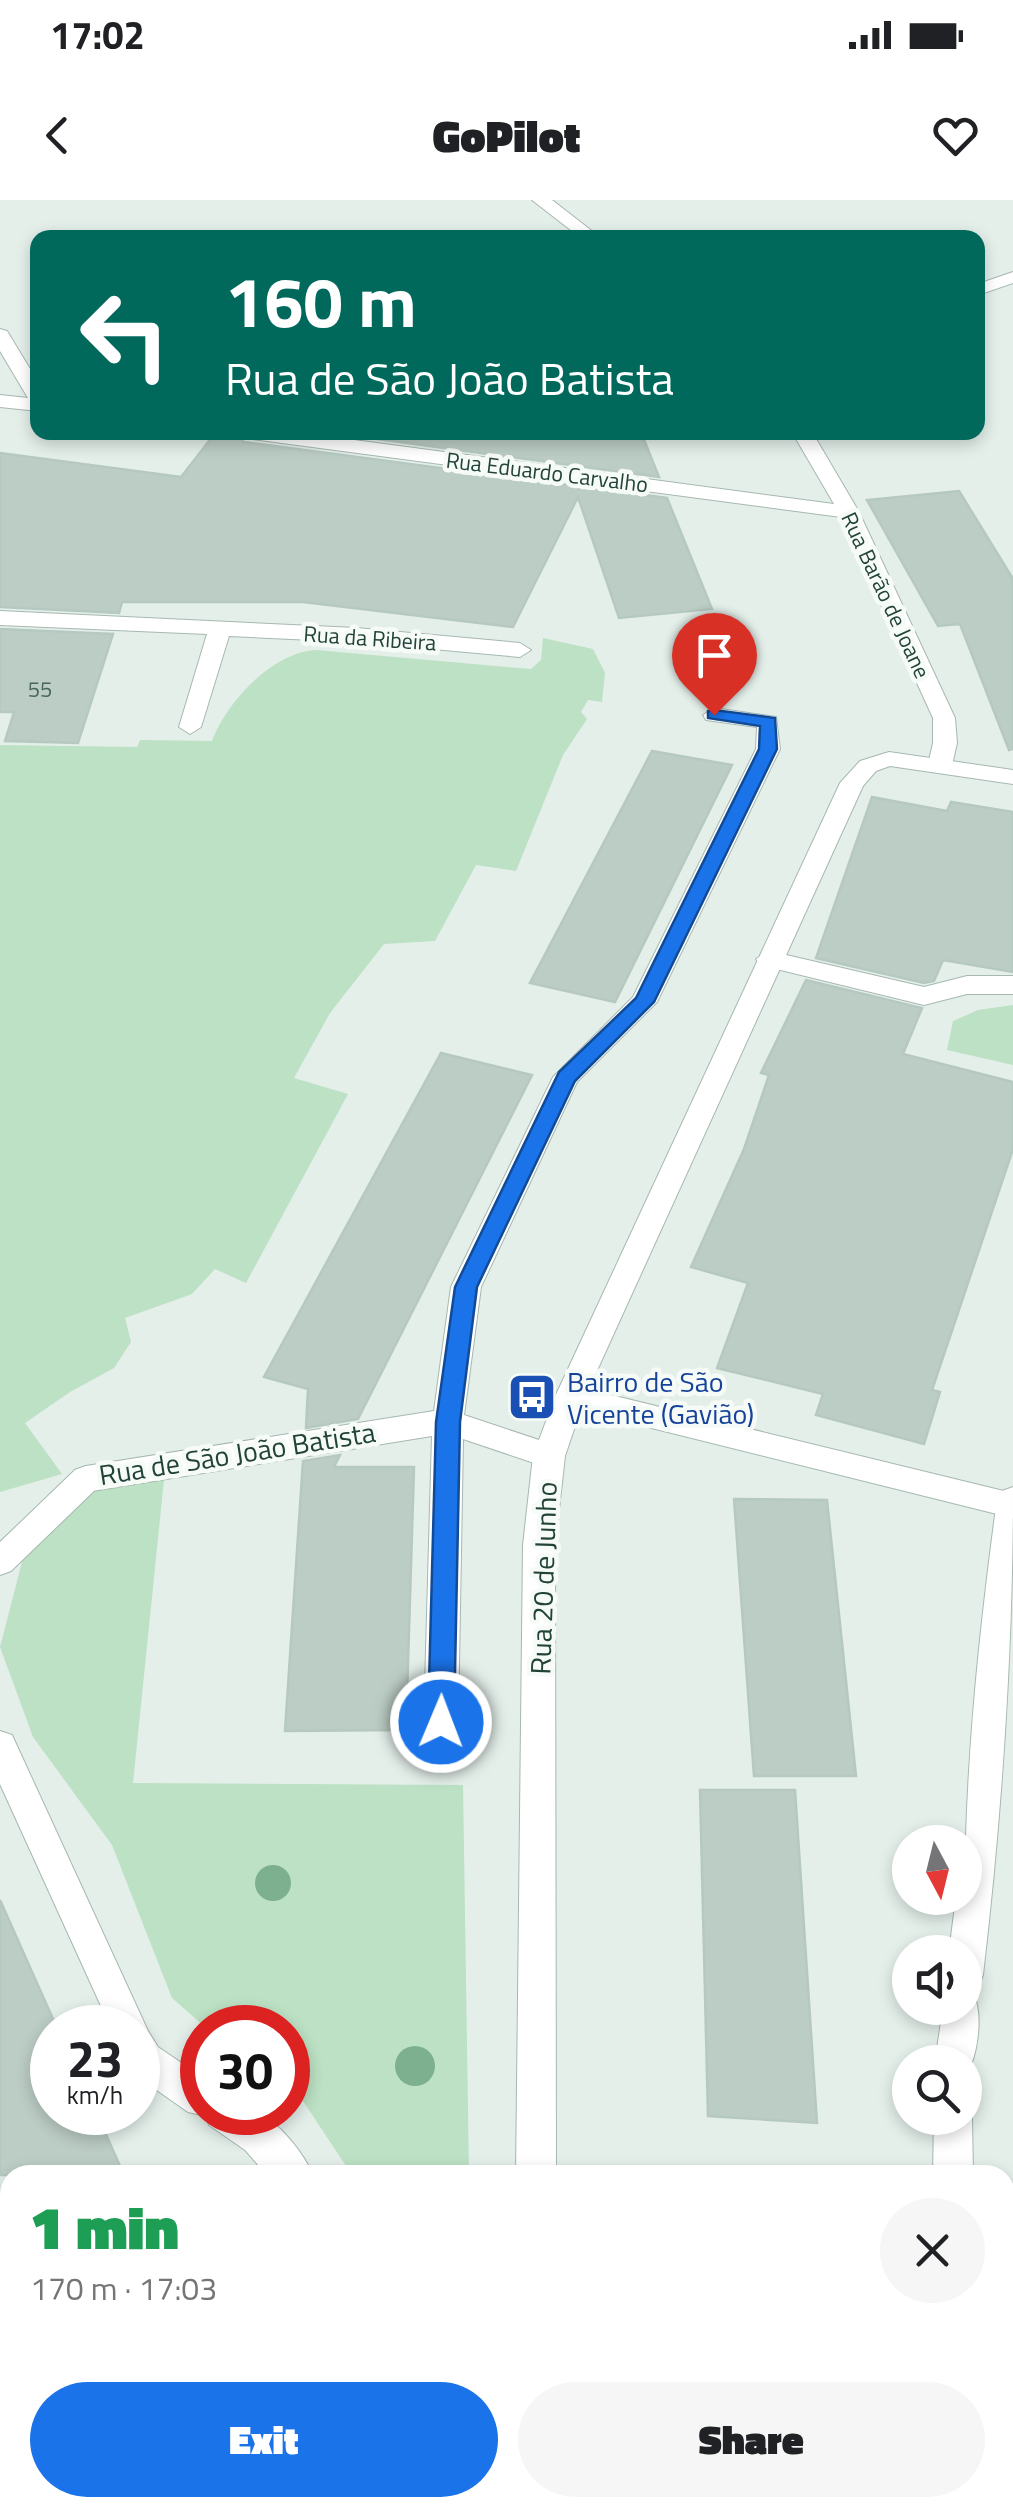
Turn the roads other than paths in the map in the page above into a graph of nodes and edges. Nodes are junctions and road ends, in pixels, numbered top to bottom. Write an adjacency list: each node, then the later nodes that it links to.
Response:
1 (541, 200): 2 (street)
2 (582, 230)
3 (1013, 277): 4 (street)
4 (985, 287)
5 (0, 335): 6 (street)
6 (30, 388)
7 (0, 401): 8 (street)
8 (30, 402)
9 (305, 440): 11 (street, Rua Eduardo Carvalho)
10 (807, 440): 11 (street, Rua Barão de Joane)
11 (849, 512): 17 (street, Rua Barão de Joane)
12 (0, 618): 13 (street, Rua da Ribeira)
13 (220, 628): 14 (street, Rua da Ribeira); 16 (street)
14 (520, 650)
15 (714, 715): 22 (street)
16 (190, 727)
17 (940, 765): 18 (street, Rua 20 de Junho); 19 (street, Rua 20 de Junho)
18 (1013, 777)
19 (770, 959): 20 (street); 21 (street, Rua 20 de Junho)
20 (1013, 985)
21 (570, 1397): 23 (street, Rua 20 de Junho); 24 (street)
22 (448, 1422): 23 (street, Rua de São João Batista); 25 (street, Rua de São João Batista); 27 (street)
23 (548, 1456): 34 (street, Rua 20 de Junho)
24 (1012, 1503): 26 (street)
25 (0, 1562)
26 (1002, 1672): 29 (street)
27 (441, 1722)
28 (0, 1746): 30 (street)
29 (970, 1935)
30 (119, 2005)
31 (258, 2135): 33 (street)
32 (952, 2135): 35 (street)
33 (284, 2165)
34 (536, 2165)
35 (953, 2165)

